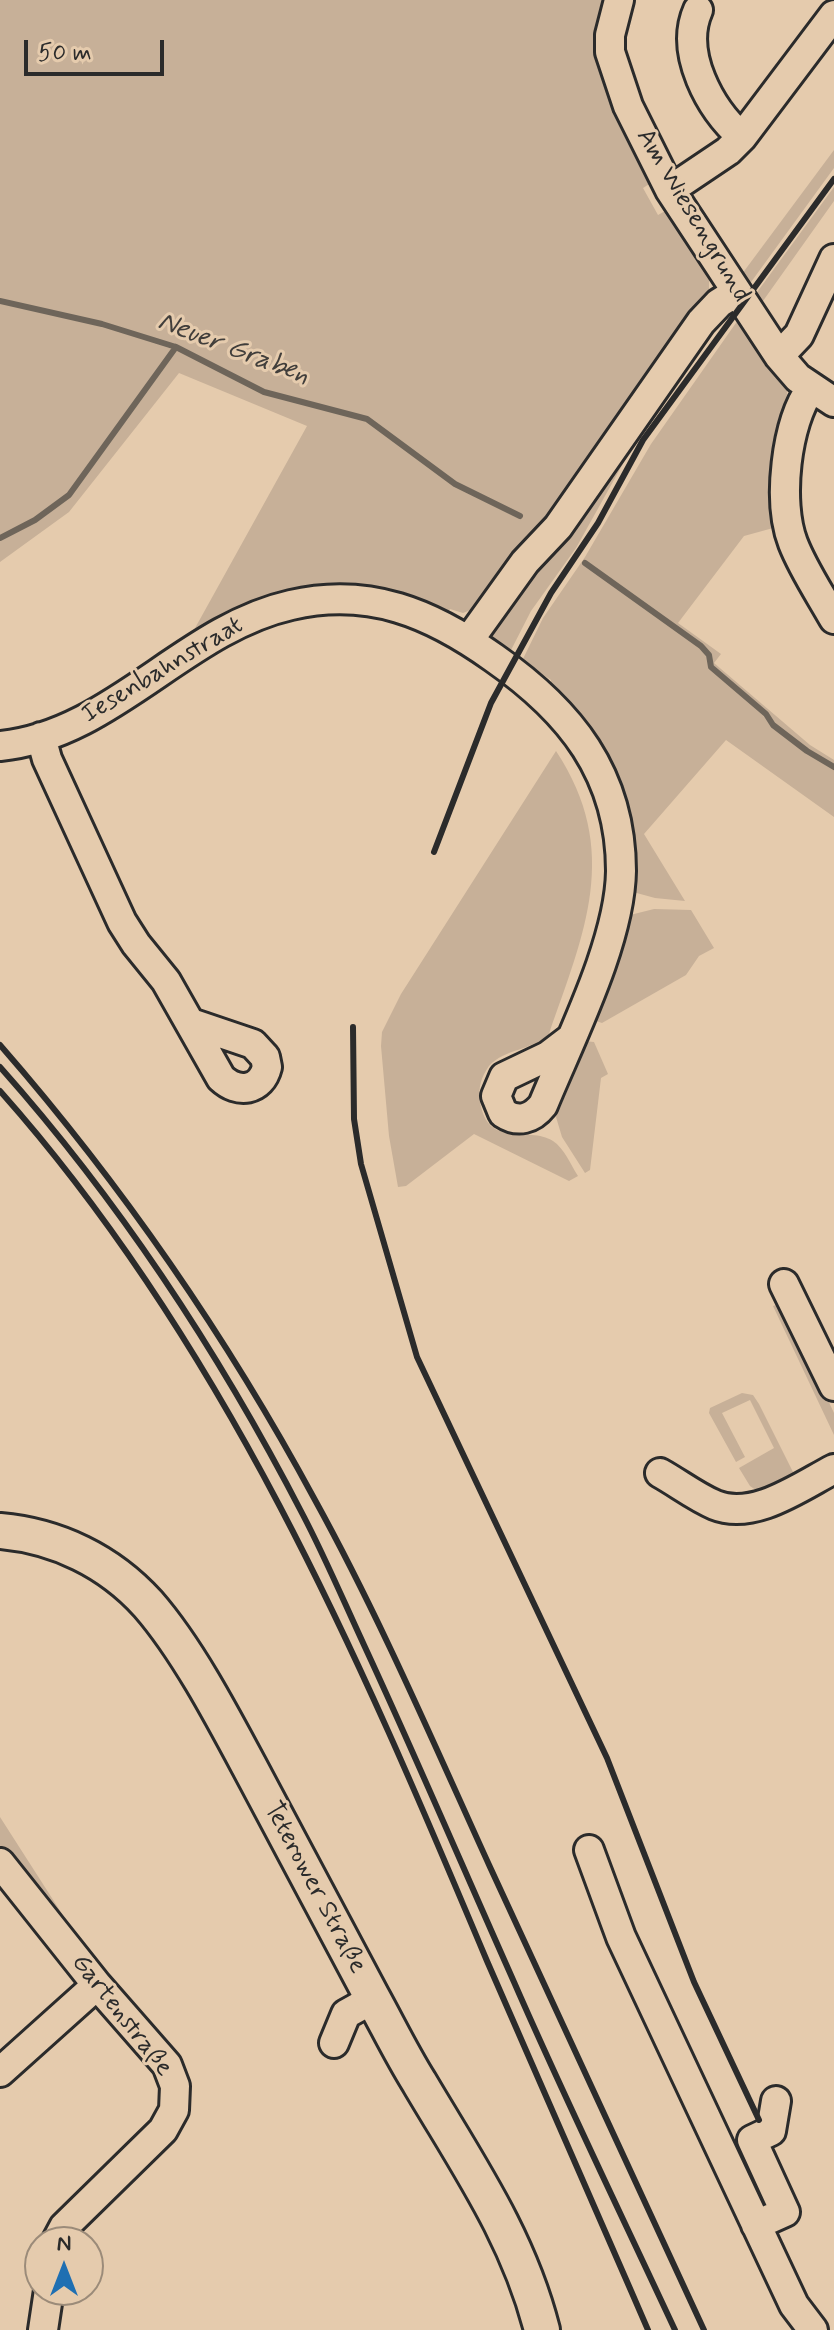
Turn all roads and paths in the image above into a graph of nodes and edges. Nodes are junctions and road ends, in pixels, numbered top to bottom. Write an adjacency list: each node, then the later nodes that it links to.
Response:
1 (619, 0): 5 (street, Am Wiesengrund)
2 (698, 10): 4 (street)
3 (834, 15): 4 (street)
4 (742, 137): 5 (street)
5 (670, 190): 7 (street, Am Wiesengrund)
6 (834, 259): 8 (street)
7 (735, 293): 8 (street, Am Wiesengrund); 11 (street)
8 (779, 356): 9 (street, Am Wiesengrund)
9 (822, 395): 10 (street)
10 (834, 619)
11 (469, 640): 12 (street, Iesenbahnstraat); 15 (street, Iesenbahnstraat)
12 (41, 737): 13 (street, Iesenbahnstraat); 14 (street)
13 (0, 746)
14 (191, 1023)
15 (569, 1040)
16 (784, 1284): 17 (street)
17 (834, 1386)
18 (834, 1469): 19 (street)
19 (660, 1473)
20 (0, 1531): 24 (main road, Teterower Straße)
21 (589, 1850): 28 (street)
22 (2, 1872): 23 (street, Gartenstraße)
23 (97, 1985): 26 (street); 29 (street, Gartenstraße)
24 (373, 1999): 25 (street); 33 (main road, Teterower Straße)
25 (334, 2043)
26 (0, 2072)
27 (776, 2101): 28 (street)
28 (756, 2225): 31 (street)
29 (65, 2226)
30 (47, 2306): 32 (street)
31 (815, 2329)
32 (43, 2330)
33 (542, 2330)

